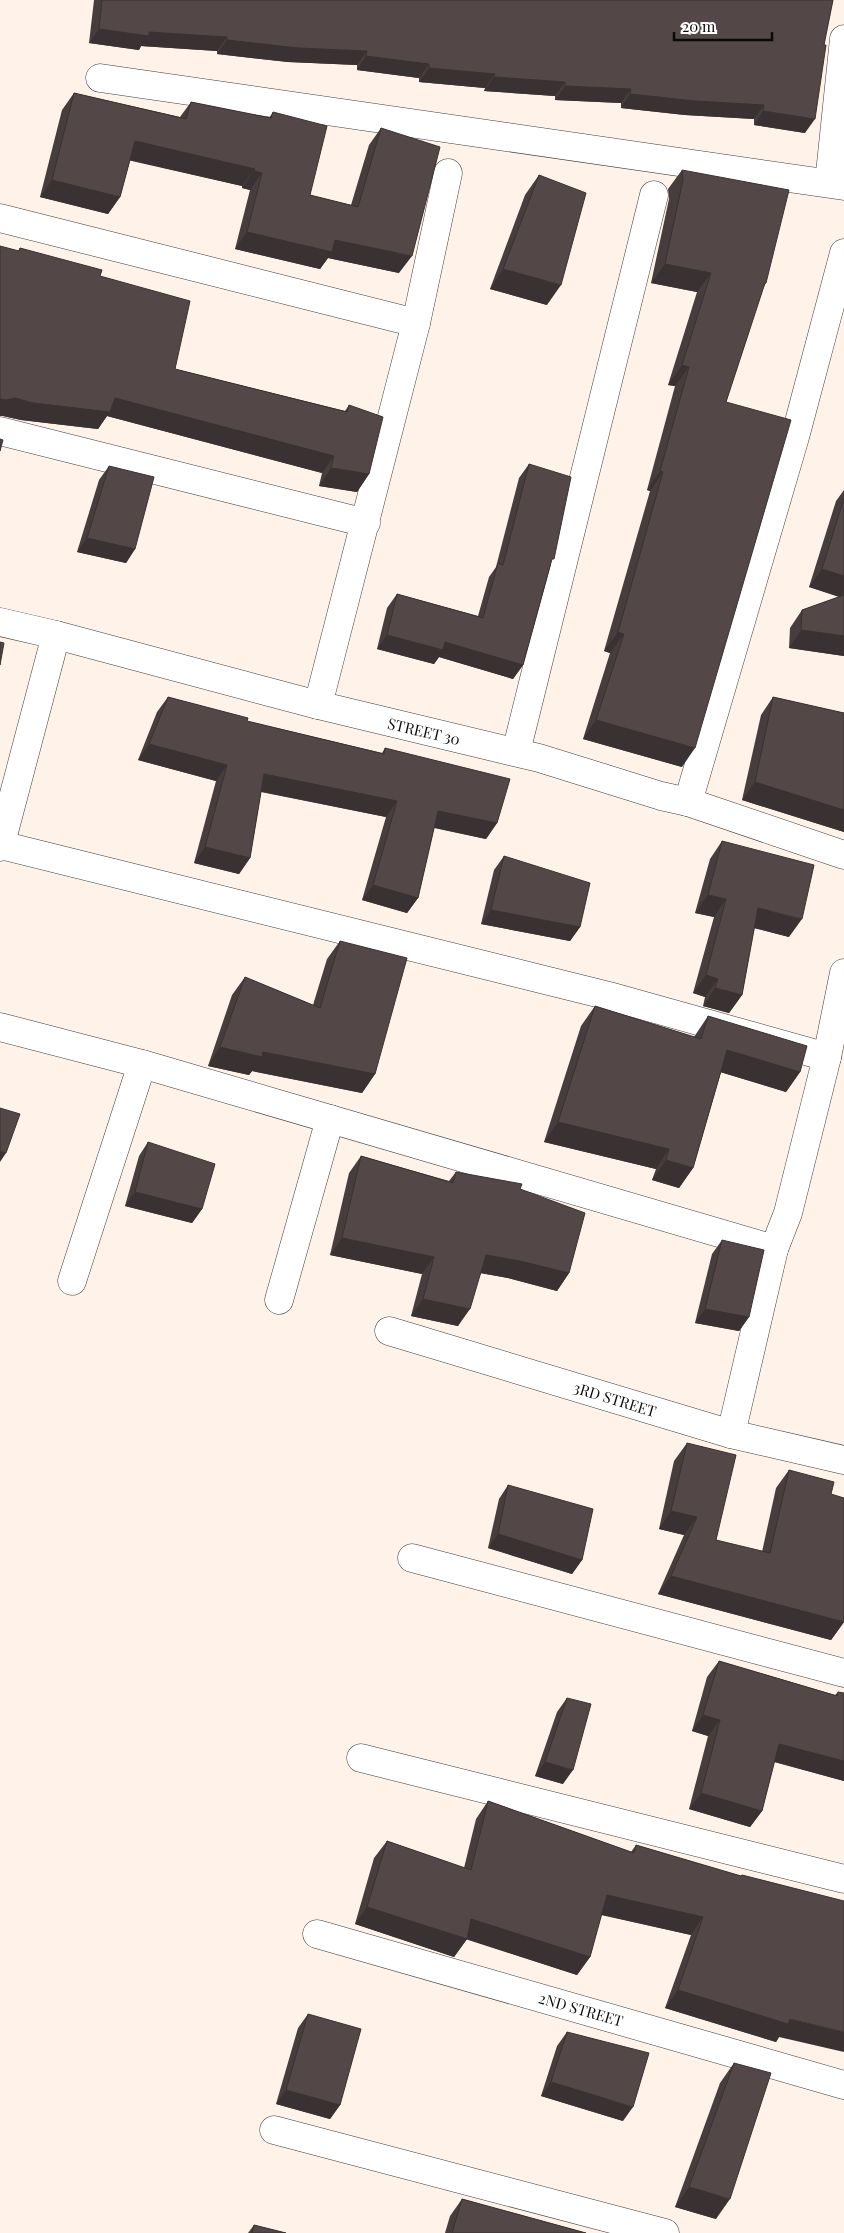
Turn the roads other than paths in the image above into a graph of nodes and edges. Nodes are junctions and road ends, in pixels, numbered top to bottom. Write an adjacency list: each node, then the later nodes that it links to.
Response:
1 (844, 39): 4 (street)
2 (100, 78): 4 (street)
3 (448, 173): 8 (street)
4 (836, 185)
5 (654, 195): 14 (street)
6 (0, 218): 8 (street)
7 (844, 253): 15 (street)
8 (416, 322): 10 (street)
9 (0, 431): 10 (street)
10 (366, 523): 13 (street)
11 (0, 622): 12 (street, STREET 30)
12 (56, 635): 13 (street, STREET 30); 16 (street)
13 (318, 706): 14 (street, STREET 30)
14 (516, 752): 15 (street, STREET 30)
15 (688, 802): 17 (street, STREET 30)
16 (0, 846): 20 (street)
17 (844, 855)
18 (844, 974): 20 (street)
19 (0, 1027): 21 (street)
20 (827, 1057): 23 (street)
21 (142, 1064): 22 (street); 24 (street)
22 (330, 1119): 23 (street); 25 (street)
23 (774, 1249): 27 (street)
24 (72, 1281)
25 (280, 1300)
26 (388, 1331): 27 (street, 3RD STREET)
27 (731, 1434): 28 (street, 3RD STREET)
28 (844, 1460)
29 (412, 1558): 30 (street)
30 (844, 1673)
31 (361, 1758): 32 (street)
32 (844, 1880)
33 (317, 1934): 34 (street, 2ND STREET)
34 (844, 2085)
35 (274, 2130): 36 (street)
36 (665, 2233)

